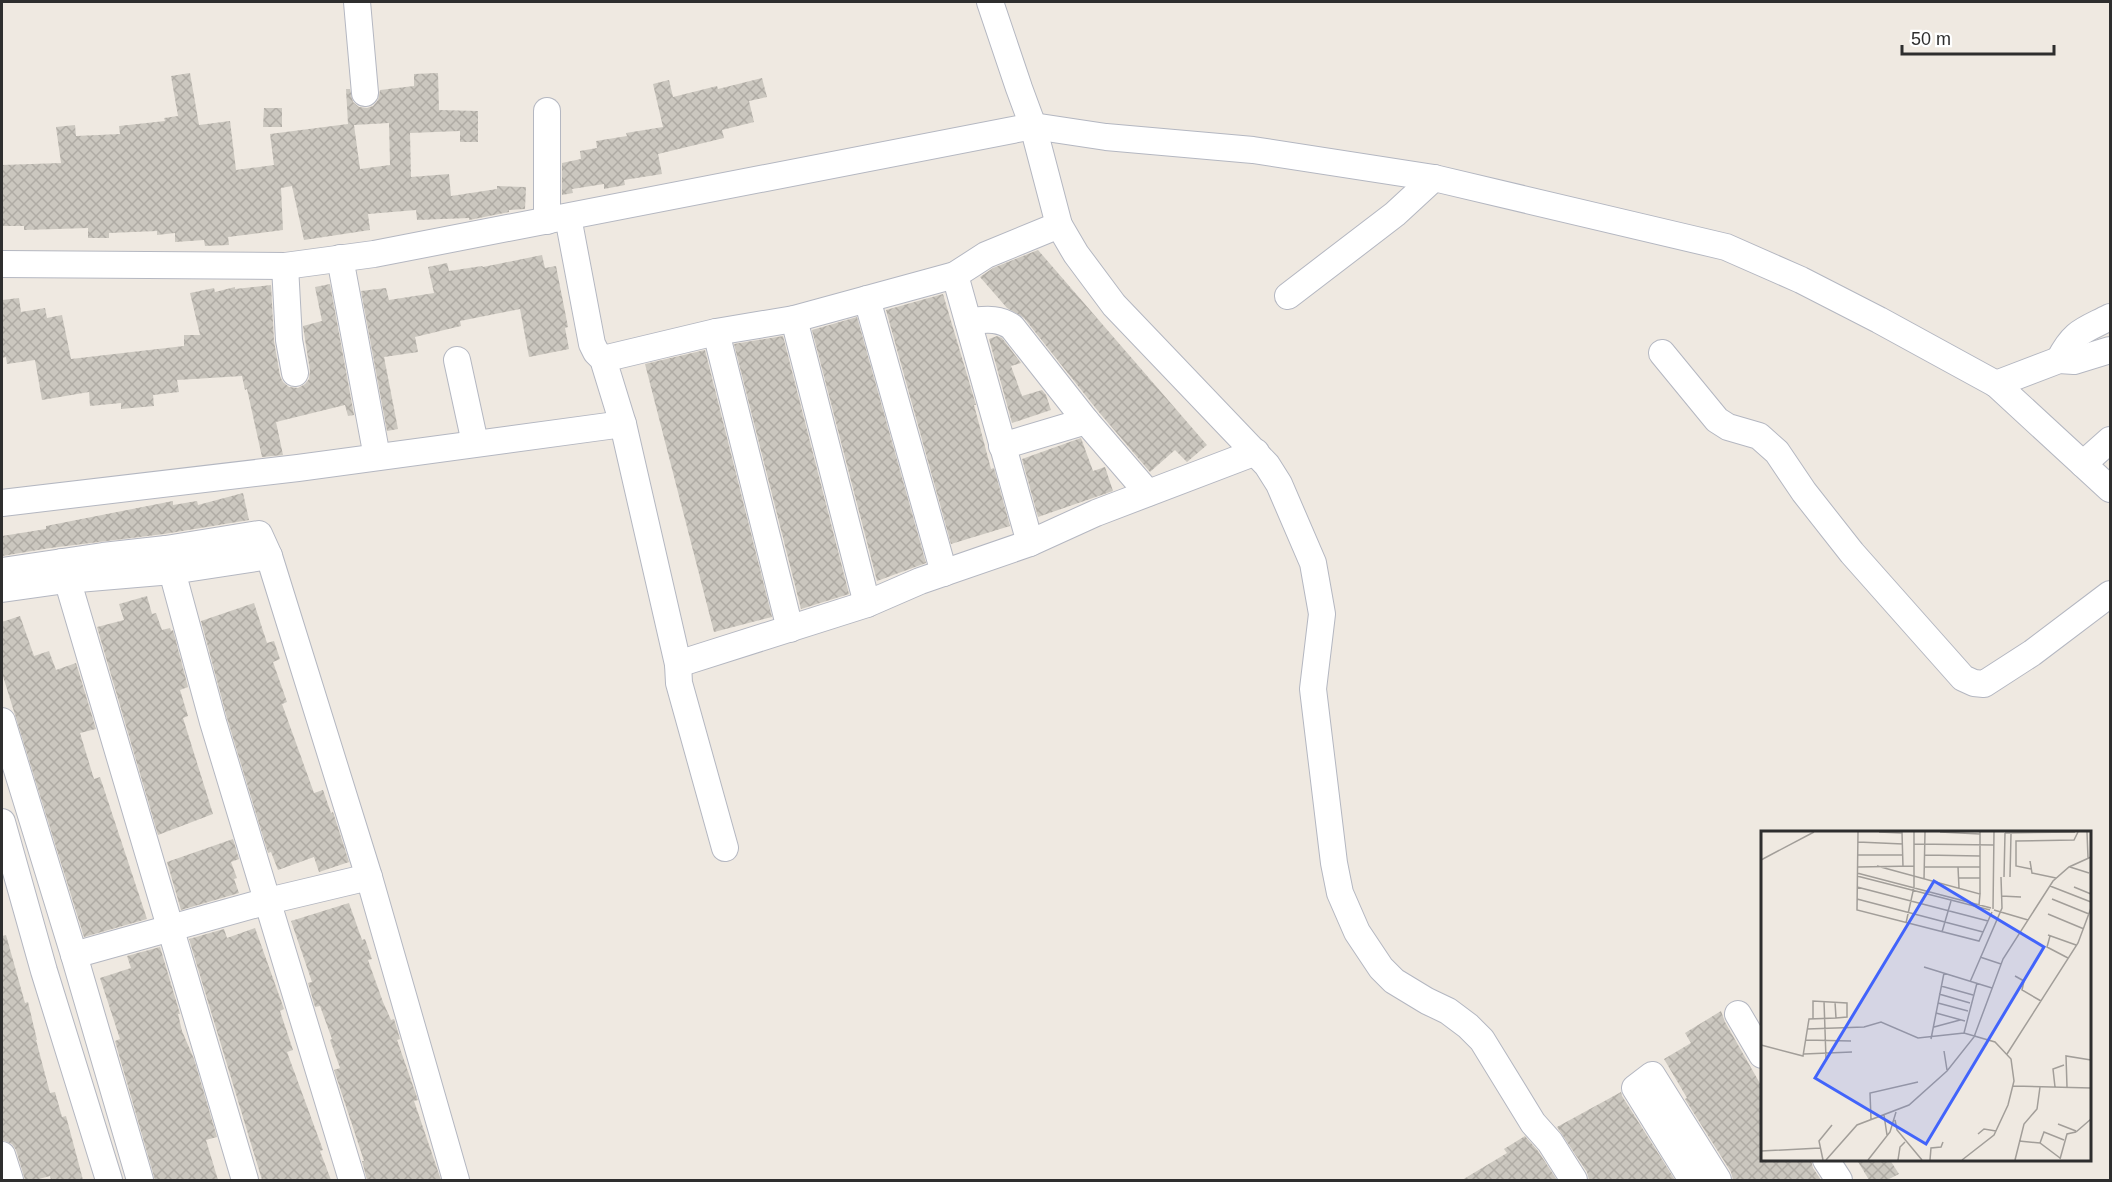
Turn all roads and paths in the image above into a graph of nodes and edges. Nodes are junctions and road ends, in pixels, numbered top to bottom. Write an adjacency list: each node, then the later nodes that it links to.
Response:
1 (357, 2): 3 (street)
2 (990, 2): 5 (street)
3 (365, 93)
4 (547, 111): 7 (street)
5 (1033, 126): 6 (street); 7 (street); 8 (street)
6 (1434, 178): 13 (street); 25 (street)
7 (558, 219): 9 (street); 21 (street)
8 (1059, 225): 12 (street); 31 (street)
9 (340, 258): 11 (street); 32 (street)
10 (2, 264): 11 (street)
11 (285, 266): 24 (street)
12 (956, 275): 14 (street); 17 (street)
13 (1288, 296)
14 (867, 298): 16 (street); 41 (street)
15 (2110, 317): 23 (street)
16 (794, 319): 18 (street); 44 (street)
17 (968, 321): 26 (street); 30 (street)
18 (716, 332): 21 (street); 45 (street)
19 (2110, 350): 23 (street)
20 (1662, 353): 43 (street)
21 (603, 358): 27 (street)
22 (457, 360): 29 (street)
23 (2059, 360): 25 (street)
24 (295, 373)
25 (1996, 384): 33 (street)
26 (1086, 421): 30 (street); 35 (street)
27 (623, 424): 29 (street); 46 (street)
28 (2110, 440): 33 (street)
29 (475, 443): 32 (street)
30 (1002, 446): 37 (street)
31 (1256, 452): 35 (street); 62 (street)
32 (377, 457): 36 (street)
33 (2083, 464): 34 (street)
34 (2110, 489)
35 (1148, 493): 37 (street)
36 (2, 503)
37 (1030, 543): 41 (street)
38 (169, 560): 40 (street); 50 (street); 51 (street)
39 (2, 571): 40 (street)
40 (64, 571): 42 (street); 52 (street)
41 (944, 573): 44 (street)
42 (2, 589)
43 (2110, 594)
44 (867, 604): 45 (street)
45 (790, 629): 46 (street)
46 (678, 664): 49 (street)
47 (2, 721): 53 (street)
48 (2, 822): 57 (street)
49 (725, 848)
50 (369, 877): 51 (street); 61 (street)
51 (268, 901): 52 (street); 60 (street)
52 (170, 928): 53 (street); 59 (street)
53 (74, 955): 58 (street)
54 (1737, 1014): 55 (street)
55 (1761, 1053)
56 (1827, 1161): 65 (street)
57 (109, 1180)
58 (140, 1180)
59 (245, 1180)
60 (352, 1180)
61 (456, 1180)
62 (1574, 1180)
63 (1692, 1180): 64 (street)
64 (1718, 1180)
65 (1839, 1180)

